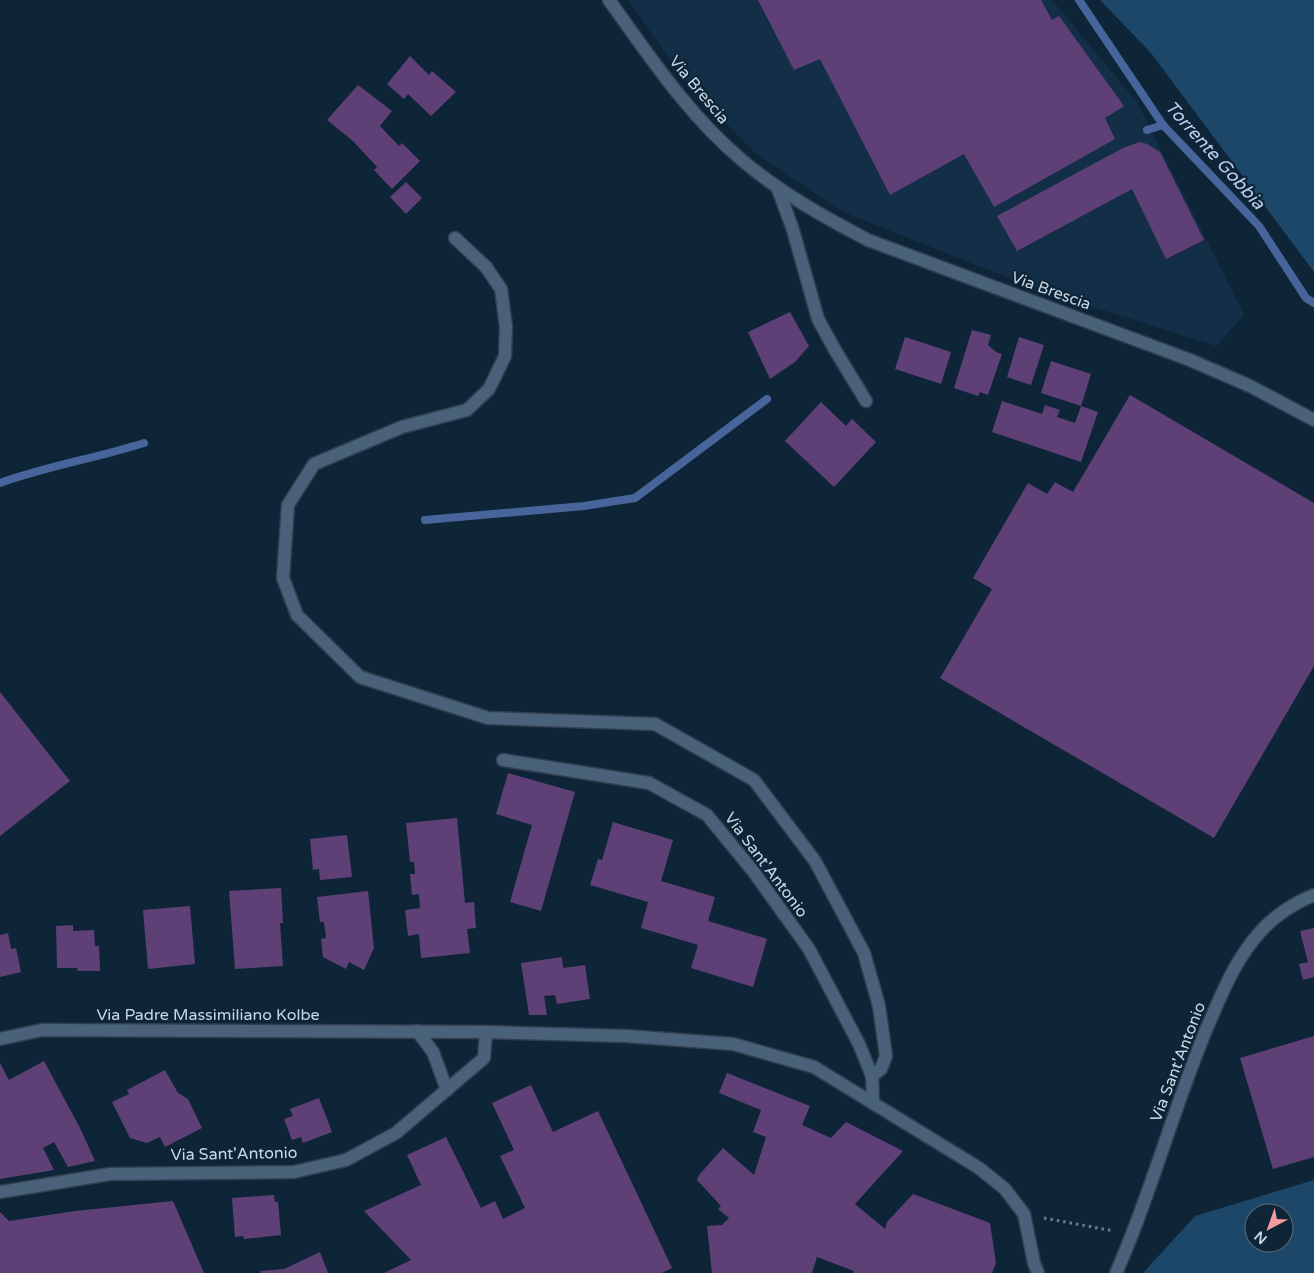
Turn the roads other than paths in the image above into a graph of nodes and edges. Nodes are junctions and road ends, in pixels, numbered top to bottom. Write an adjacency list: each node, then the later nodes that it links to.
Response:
1 (609, 0): 2 (street, Via Brescia)
2 (778, 188): 4 (street); 5 (street, Via Brescia)
3 (455, 238): 11 (street)
4 (866, 401)
5 (1314, 420)
6 (502, 760): 11 (street, Via Sant'Antonio)
7 (1314, 895): 16 (street, Via Sant'Antonio)
8 (417, 1031): 9 (street); 10 (street, Via Padre Massimiliano Kolbe); 12 (street)
9 (486, 1032): 12 (street, Via Sant'Antonio); 13 (street)
10 (0, 1039)
11 (872, 1076): 13 (street, Via Sant'Antonio)
12 (446, 1090): 14 (street, Via Sant'Antonio)
13 (873, 1101): 15 (street)
14 (0, 1192)
15 (1038, 1273)
16 (1116, 1273)

